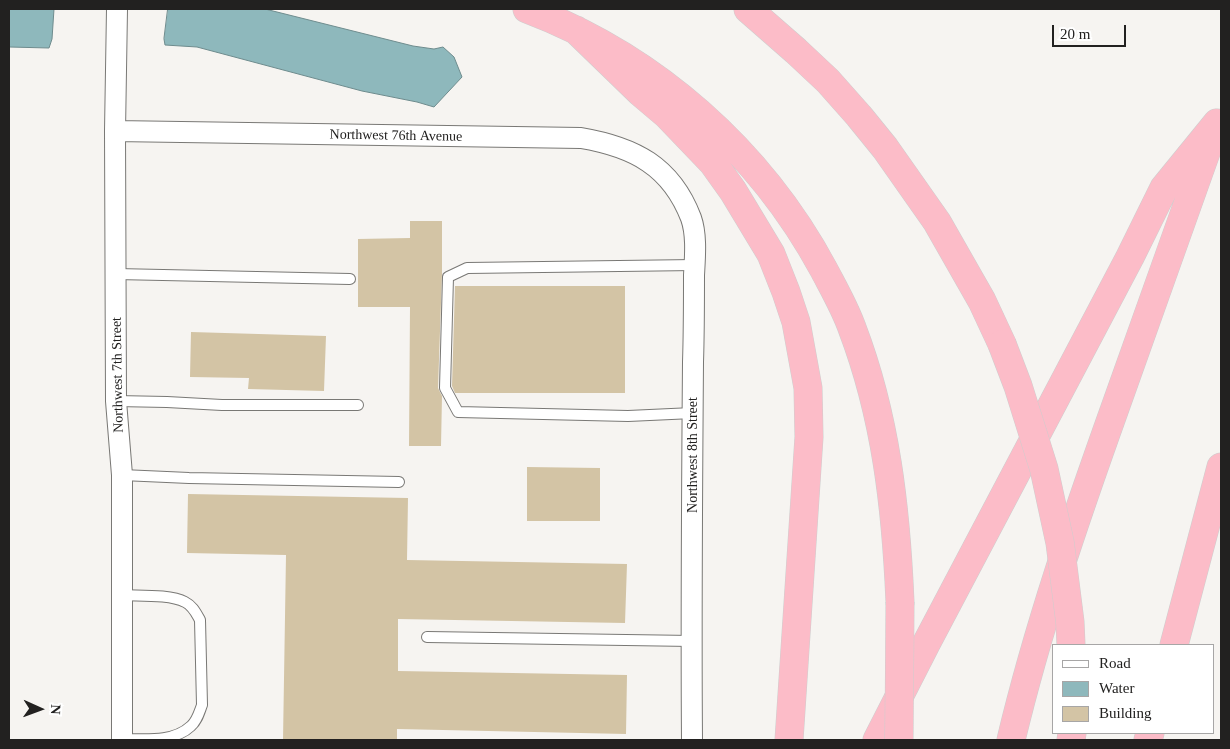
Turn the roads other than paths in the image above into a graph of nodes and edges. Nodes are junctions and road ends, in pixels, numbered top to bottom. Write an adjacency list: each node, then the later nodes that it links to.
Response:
1 (118, 9): 6 (street, Northwest 7th Street)
2 (527, 9): 4 (highway)
3 (748, 9): 20 (highway, bridge)
4 (576, 30): 24 (highway); 26 (highway, bridge)
5 (1219, 116): 25 (highway); 27 (highway)
6 (115, 131): 7 (street, Northwest 76th Avenue); 9 (street, Northwest 7th Street)
7 (667, 177): 8 (street, Northwest 8th Street)
8 (695, 265): 13 (street, Northwest 8th Street); 13 (lane)
9 (116, 274): 10 (lane); 11 (street, Northwest 7th Street)
10 (350, 279)
11 (116, 401): 12 (lane); 15 (street, Northwest 7th Street)
12 (358, 406)
13 (693, 413): 19 (street, Northwest 8th Street)
14 (1221, 467): 21 (highway)
15 (122, 475): 16 (lane); 17 (street, Northwest 7th Street)
16 (400, 482)
17 (122, 595): 22 (street, Northwest 7th Street); 22 (lane)
18 (427, 637): 19 (lane)
19 (692, 641): 23 (street, Northwest 8th Street)
20 (1071, 644)
21 (1174, 644)
22 (122, 740)
23 (692, 740)
24 (789, 740)
25 (877, 740)
26 (898, 740)
27 (1011, 740)

